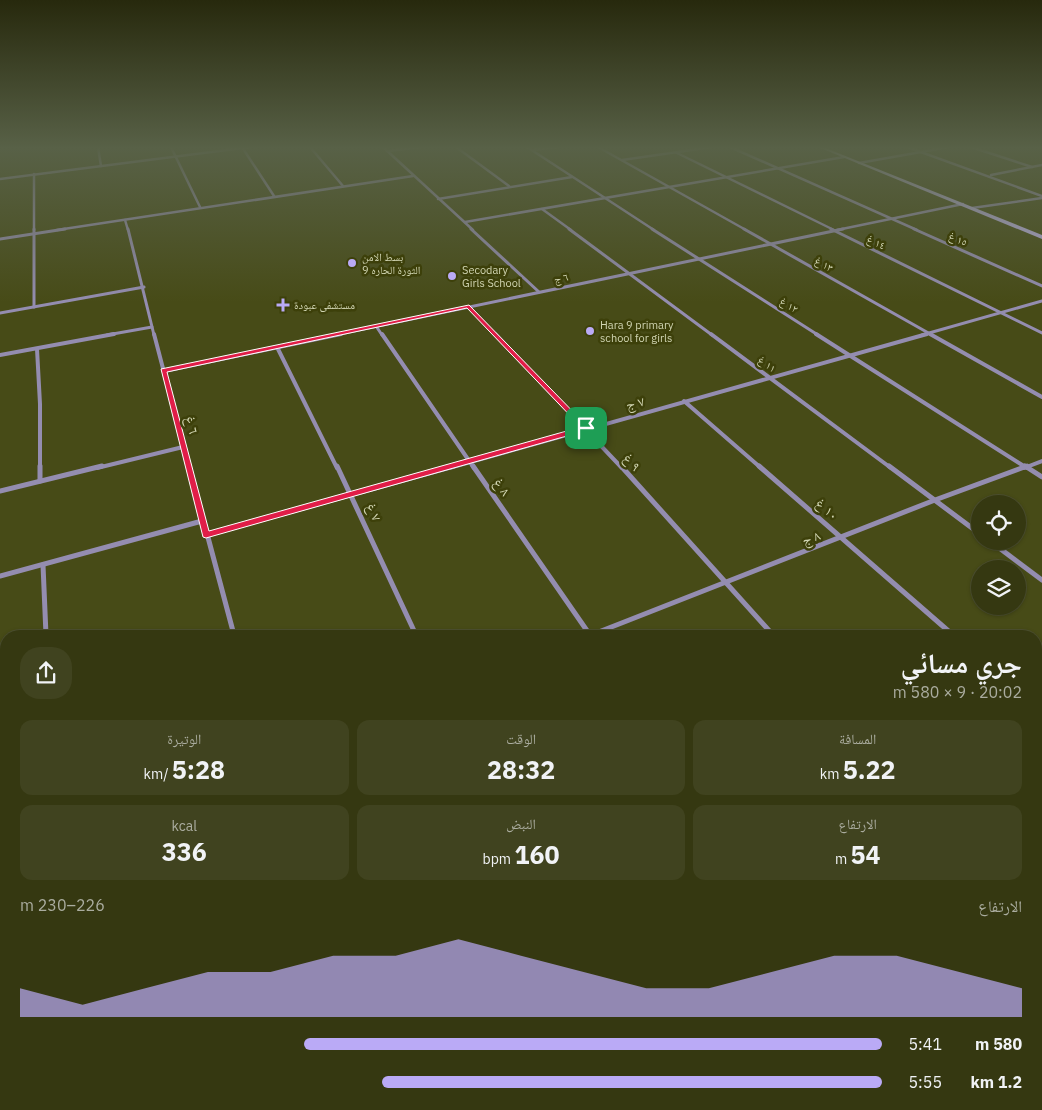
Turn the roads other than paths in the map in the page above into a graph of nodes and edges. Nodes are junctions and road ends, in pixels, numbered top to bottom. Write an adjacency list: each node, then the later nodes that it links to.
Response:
1 (34, 199): 20 (street)
2 (196, 199): 13 (street)
3 (255, 199): 13 (street)
4 (438, 199): 18 (street)
5 (601, 199): 15 (street)
6 (607, 199): 24 (street, ١٢ غ)
7 (690, 199): 23 (street, ١٣ غ)
8 (769, 199): 19 (street, ١٤ غ)
9 (846, 199): 16 (street, ١٥ غ)
10 (950, 199): 12 (street)
11 (1031, 199): 14 (street)
12 (963, 204): 14 (street); 16 (street, ٦ ج)
13 (200, 207): 17 (street)
14 (972, 208): 21 (street)
15 (542, 209): 18 (street); 25 (street, ١١ غ)
16 (892, 219): 19 (street, ٦ ج); 26 (street, ١٥ غ)
17 (125, 220): 20 (street); 27 (street, ٦ غ)
18 (466, 222): 28 (street)
19 (834, 232): 23 (street, ٦ ج); 32 (street, ١٤ غ)
20 (34, 234): 22 (street); 30 (street)
21 (1042, 237)
22 (0, 238)
23 (771, 244): 24 (street, ٦ ج); 36 (street, ١٣ غ)
24 (699, 260): 25 (street, ٦ ج); 41 (street, ١٢ غ)
25 (627, 274): 28 (street, ٦ ج); 43 (street, ١١ غ)
26 (1042, 286)
27 (144, 288): 30 (street); 35 (street, ٦ غ)
28 (539, 292): 31 (street, ٦ ج)
29 (1042, 301): 32 (street, ٧ ج)
30 (34, 307): 33 (street)
31 (469, 307): 34 (street, ٦ ج); 46 (street, ٩ غ)
32 (1001, 312): 36 (street, ٧ ج); 37 (street, ١٤ غ)
33 (0, 313)
34 (376, 326): 38 (street, ٦ ج); 48 (street, ٨ غ)
35 (152, 327): 39 (street); 42 (street, ٦ غ)
36 (927, 333): 41 (street, ٧ ج); 44 (street, ١٣ غ)
37 (1042, 333)
38 (277, 347): 42 (street, ٦ ج); 54 (street, ٧ غ)
39 (37, 349): 40 (street); 52 (street)
40 (0, 355)
41 (852, 355): 43 (street, ٧ ج); 50 (street, ١٢ غ)
42 (164, 371): 47 (street, ٦ غ)
43 (770, 378): 45 (street, ٧ ج); 55 (street, ١١ غ)
44 (1042, 397)
45 (684, 401): 46 (street, ٧ ج); 59 (street, ١٠ غ)
46 (586, 428): 48 (street, ٧ ج); 64 (street, ٩ غ)
47 (183, 447): 52 (street); 56 (street, ٦ غ)
48 (470, 460): 54 (street, ٧ ج); 68 (street, ٨ غ)
49 (1042, 461): 50 (street, ٨ ج)
50 (1026, 466): 51 (street, ١٢ غ); 55 (street, ٨ ج)
51 (1042, 477)
52 (40, 481): 53 (street)
53 (0, 491)
54 (350, 494): 58 (street, ٧ ج); 67 (street, ٧ غ)
55 (935, 500): 57 (street, ١١ غ); 59 (street, ٨ ج)
56 (202, 521): 58 (street, ٦ غ); 61 (street)
57 (971, 527)
58 (206, 535): 66 (street, ٦ غ)
59 (841, 538): 64 (street, ٨ ج); 71 (street, ١٠ غ)
60 (1002, 550): 63 (street)
61 (43, 565): 62 (street); 65 (street)
62 (0, 576)
63 (1042, 580)
64 (725, 584): 69 (street, ٨ ج); 70 (street, ٩ غ)
65 (46, 630)
66 (232, 630)
67 (414, 630)
68 (586, 630)
69 (606, 630)
70 (768, 630)
71 (947, 630)

